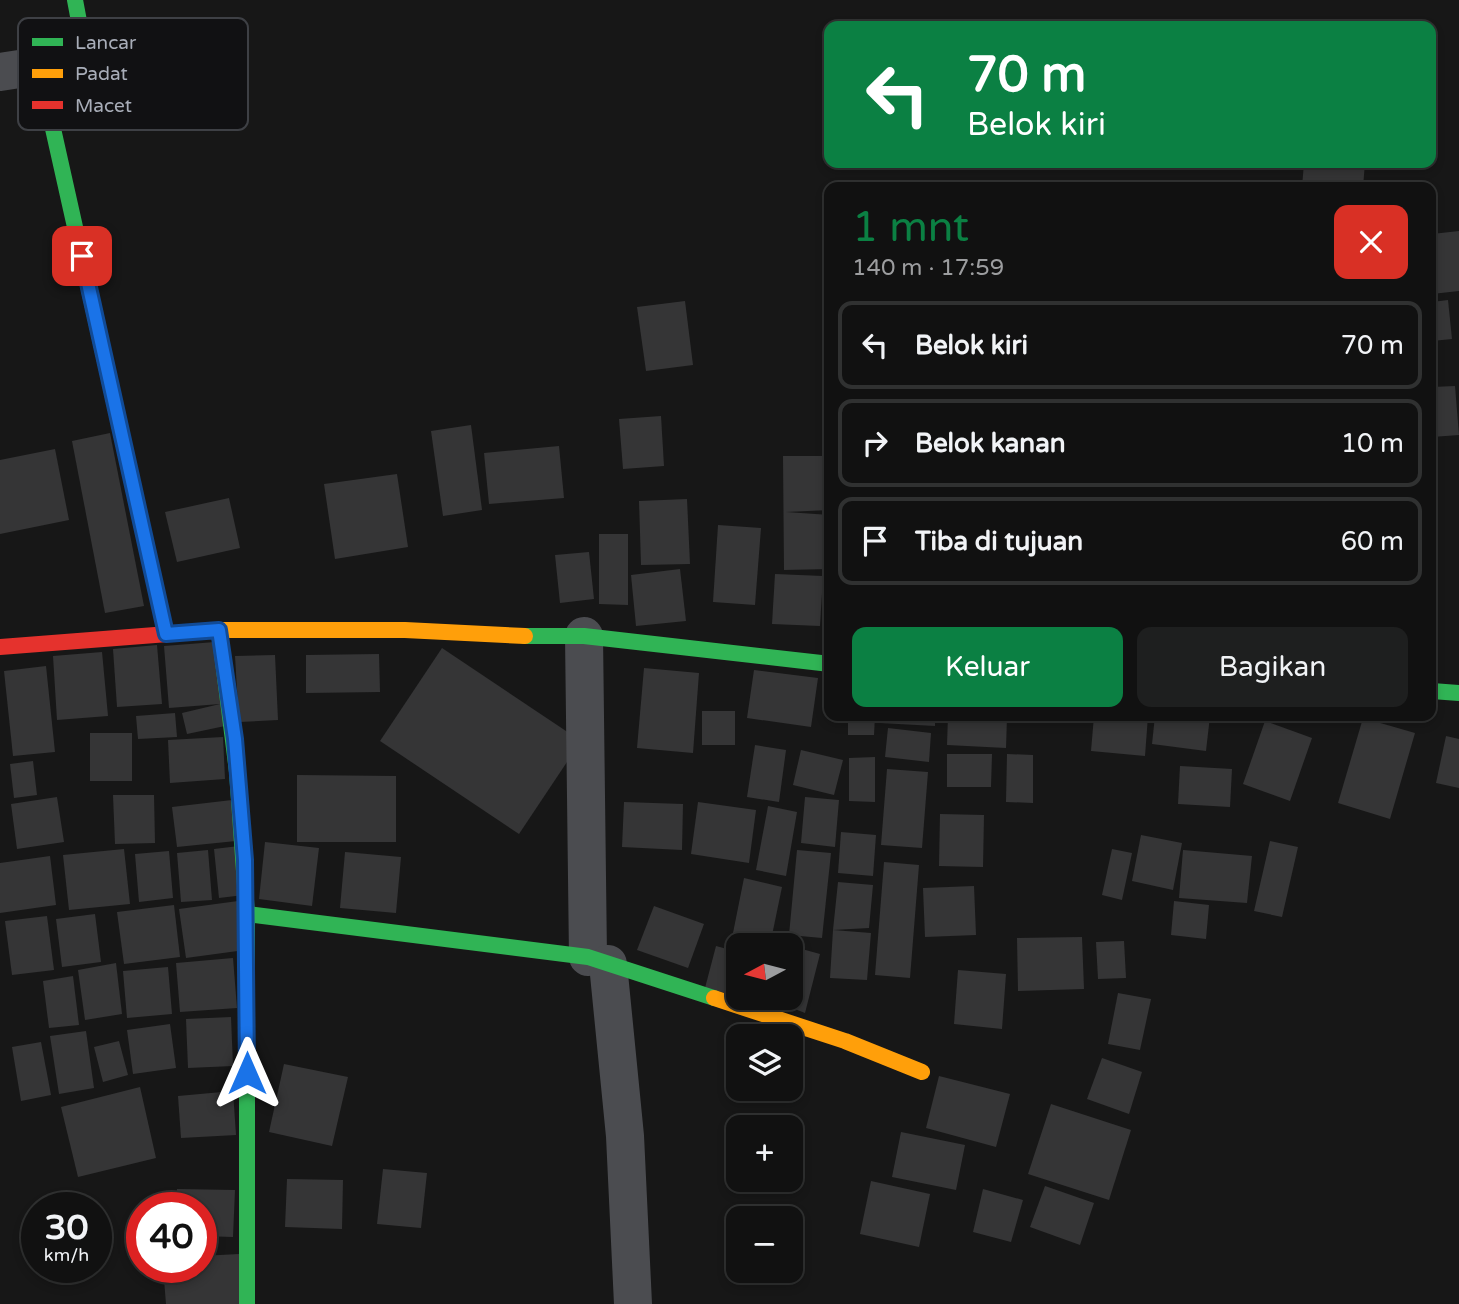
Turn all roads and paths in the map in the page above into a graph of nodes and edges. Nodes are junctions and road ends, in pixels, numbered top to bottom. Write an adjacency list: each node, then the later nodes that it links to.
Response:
1 (75, 0): 2 (street)
2 (78, 18)
3 (18, 69): 4 (street)
4 (0, 72)
5 (54, 130): 7 (street)
6 (219, 630): 7 (street); 8 (street); 13 (street)
7 (166, 634): 9 (street)
8 (584, 636): 10 (street); 14 (street)
9 (0, 647)
10 (824, 663)
11 (1436, 691): 12 (street)
12 (1459, 693)
13 (247, 914): 14 (street); 16 (street)
14 (598, 961): 15 (street); 17 (street)
15 (922, 1072)
16 (247, 1304)
17 (633, 1304)

